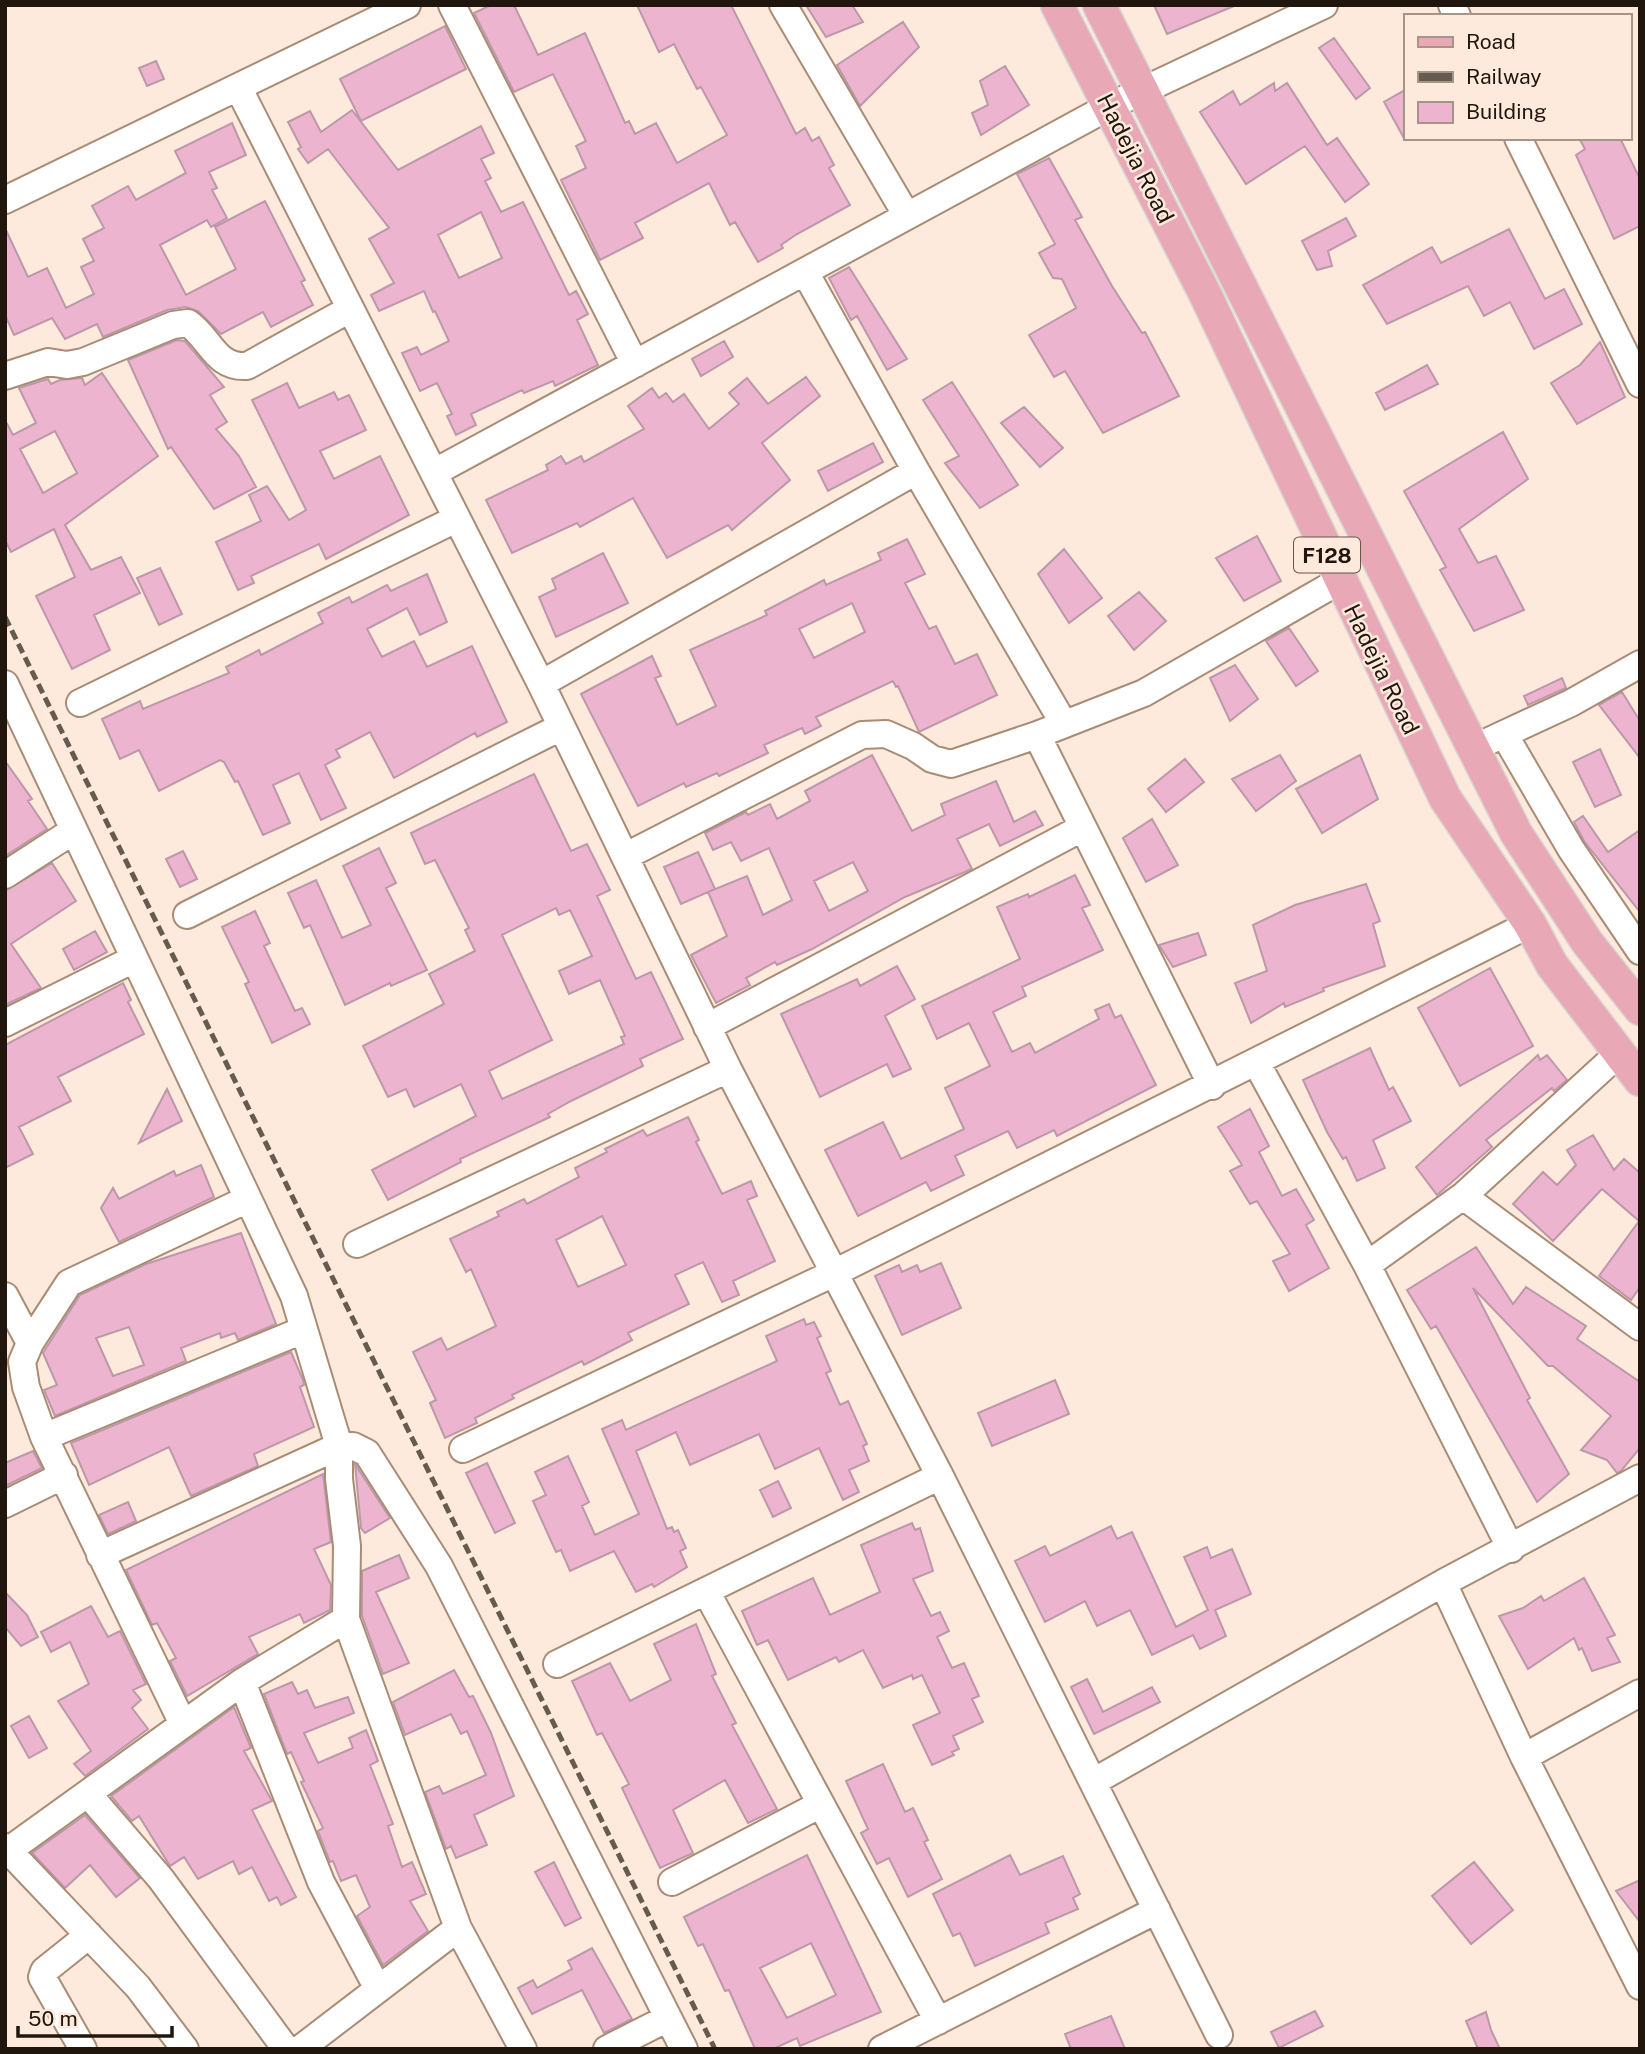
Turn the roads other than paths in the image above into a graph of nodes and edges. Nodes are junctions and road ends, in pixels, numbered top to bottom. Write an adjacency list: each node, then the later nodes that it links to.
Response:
1 (407, 5): 7 (street)
2 (452, 5): 15 (street)
3 (783, 5): 12 (street)
4 (1057, 5): 9 (main road, Hadejia Road / F128)
5 (1099, 5): 8 (main road, Hadejia Road / F128)
6 (1324, 5): 8 (street)
7 (239, 89): 11 (street); 14 (street)
8 (1144, 90): 9 (street); 31 (main road, Hadejia Road / F128)
9 (1110, 106): 12 (street); 21 (main road, Hadejia Road / F128)
10 (1519, 140): 17 (street)
11 (5, 200)
12 (907, 216): 13 (street)
13 (805, 272): 15 (street); 18 (street)
14 (350, 309): 16 (street); 19 (street)
15 (635, 364): 19 (street)
16 (5, 376)
17 (1640, 384)
18 (916, 471): 24 (street); 27 (street)
19 (435, 472): 20 (street)
20 (456, 519): 24 (street); 25 (street)
21 (1339, 581): 27 (street); 32 (main road, Hadejia Road / F128)
22 (1640, 664): 29 (street)
23 (5, 684): 26 (street)
24 (541, 684): 28 (street)
25 (80, 703)
26 (11, 713): 34 (street)
27 (1064, 724): 30 (street)
28 (561, 727): 35 (street); 37 (street)
29 (1503, 734): 31 (street); 39 (street)
30 (1037, 735): 33 (street); 35 (street)
31 (1479, 762): 32 (main road); 41 (main road, Hadejia Road / F128)
32 (1445, 798): 38 (main road, Hadejia Road / F128)
33 (1082, 828): 44 (street); 49 (street)
34 (73, 831): 36 (street); 40 (street)
35 (626, 856): 44 (street)
36 (5, 875)
37 (187, 915)
38 (1530, 924): 45 (main road, Hadejia Road / F128); 46 (street)
39 (1640, 951)
40 (134, 959): 43 (street); 51 (street)
41 (1630, 976): 42 (main road, Hadejia Road / F128)
42 (1640, 1009)
43 (5, 1023)
44 (707, 1027): 47 (street)
45 (1618, 1054): 48 (main road, Hadejia Road / F128); 50 (street)
46 (1256, 1062): 49 (street); 53 (street)
47 (727, 1069): 52 (street); 54 (street)
48 (1640, 1080)
49 (1212, 1086): 54 (street)
50 (1463, 1196): 53 (street); 56 (street)
51 (248, 1199): 57 (street); 58 (street)
52 (357, 1244)
53 (1367, 1265): 66 (street)
54 (836, 1272): 61 (street); 63 (street)
55 (5, 1296): 58 (street)
56 (1640, 1327)
57 (303, 1330): 59 (street); 60 (street)
58 (19, 1358): 59 (street)
59 (44, 1437): 62 (street)
60 (339, 1446): 67 (street); 70 (street); 86 (street)
61 (463, 1449)
62 (64, 1475): 65 (street); 67 (street)
63 (940, 1476): 69 (street); 76 (street)
64 (1640, 1478): 66 (street)
65 (5, 1504)
66 (1511, 1549): 68 (street)
67 (100, 1555): 74 (street)
68 (1443, 1583): 75 (street); 76 (street)
69 (706, 1591): 71 (street); 78 (street)
70 (346, 1619): 72 (street); 82 (street)
71 (556, 1664)
72 (242, 1682): 74 (street); 85 (street)
73 (1640, 1693): 75 (street)
74 (183, 1724): 77 (street)
75 (1524, 1757): 84 (street)
76 (1093, 1782): 81 (street)
77 (88, 1794): 79 (street); 91 (street)
78 (821, 1804): 80 (street); 87 (street)
79 (6, 1850): 83 (street)
80 (672, 1882)
81 (1157, 1910): 87 (street); 88 (street)
82 (458, 1928): 85 (street); 93 (street)
83 (89, 1935): 89 (street); 90 (street)
84 (1636, 1970)
85 (378, 1989): 92 (street)
86 (668, 2018): 94 (street); 95 (street)
87 (938, 2021): 96 (street)
88 (1219, 2035)
89 (83, 2049)
90 (185, 2049)
91 (286, 2049)
92 (300, 2049)
93 (523, 2049)
94 (607, 2049)
95 (684, 2049)
96 (882, 2049)

